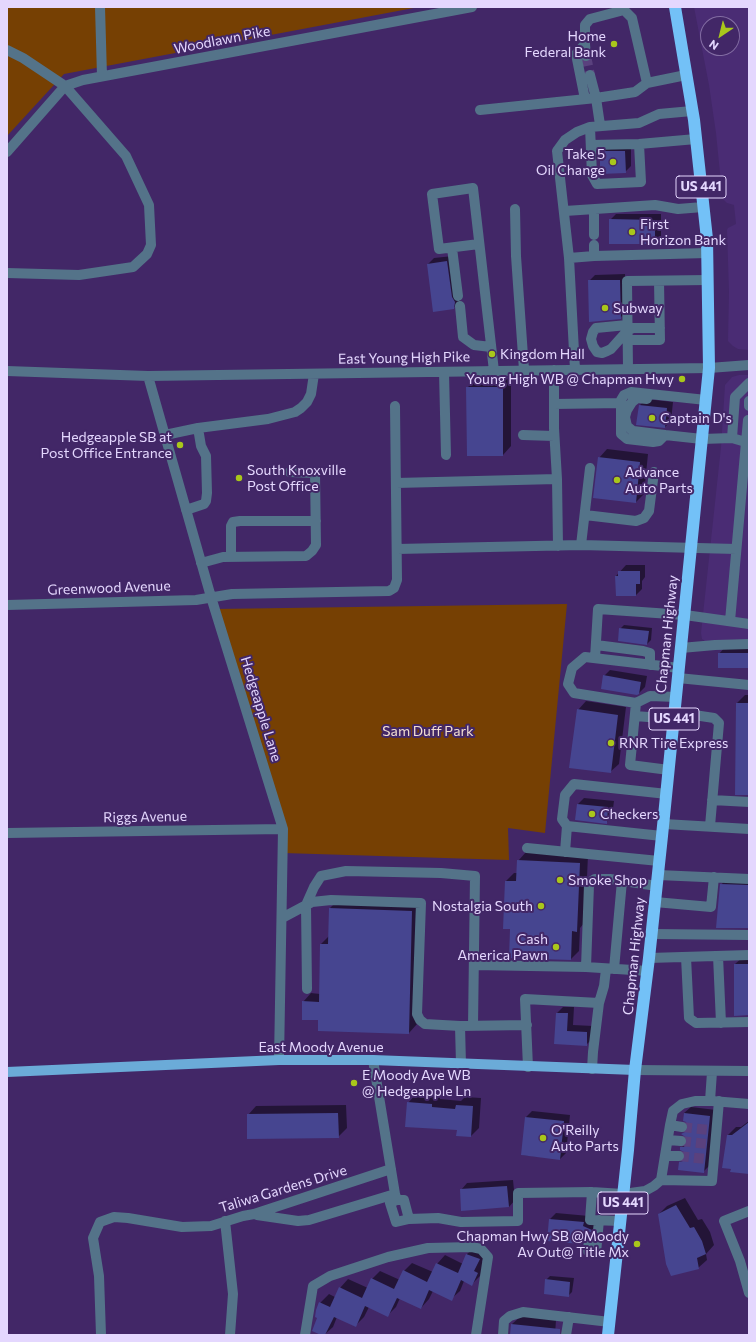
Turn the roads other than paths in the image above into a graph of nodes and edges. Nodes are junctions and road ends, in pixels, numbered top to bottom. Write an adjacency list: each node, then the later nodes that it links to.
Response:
1 (100, 7): 10 (street)
2 (472, 7): 10 (street, Woodlawn Pike)
3 (675, 7): 9 (highway, Chapman Highway / US 441)
4 (624, 9): 5 (street); 11 (street)
5 (585, 44): 7 (street); 14 (street)
6 (7, 50): 12 (street)
7 (586, 56)
8 (590, 75): 13 (street)
9 (686, 75): 11 (street); 16 (highway, Chapman Highway / US 441)
10 (102, 76): 12 (street, Woodlawn Pike)
11 (647, 84): 13 (street)
12 (64, 86): 21 (street); 33 (street)
13 (596, 98): 14 (street); 17 (street)
14 (584, 99): 15 (street)
15 (480, 110)
16 (692, 111): 17 (street); 18 (highway, Chapman Highway / US 441)
17 (595, 126): 20 (street); 25 (street)
18 (696, 139): 19 (street); 22 (highway, Chapman Highway / US 441)
19 (639, 144): 20 (street); 20 (street)
20 (591, 145)
21 (7, 152)
22 (703, 207): 24 (street); 30 (highway, Chapman Highway / US 441)
23 (515, 209): 43 (street)
24 (594, 210): 25 (street); 26 (street)
25 (565, 211): 32 (street)
26 (594, 235)
27 (479, 244): 29 (street); 29 (street); 39 (street)
28 (594, 245): 31 (street)
29 (452, 248): 39 (street)
30 (707, 253): 31 (street); 34 (highway, Chapman Highway / US 441)
31 (594, 256): 32 (street)
32 (569, 258): 45 (street)
33 (7, 274)
34 (708, 280): 35 (street); 41 (highway, Chapman Highway / US 441)
35 (659, 281): 36 (street); 37 (street)
36 (628, 327): 37 (street); 38 (street)
37 (660, 328): 38 (street)
38 (628, 340): 42 (street)
39 (492, 347): 47 (street)
40 (749, 365): 41 (street, East Young High Pike)
41 (709, 368): 42 (street, East Young High Pike); 53 (highway, Chapman Highway / US 441)
42 (628, 369): 45 (street, East Young High Pike)
43 (524, 370): 44 (street, East Young High Pike); 47 (street, East Young High Pike)
44 (554, 370): 45 (street, East Young High Pike); 56 (street)
45 (575, 370)
46 (7, 371): 50 (street, East Young High Pike)
47 (494, 371): 48 (street, East Young High Pike)
48 (444, 372): 49 (street, East Young High Pike); 68 (street)
49 (314, 374): 50 (street, East Young High Pike); 60 (street)
50 (148, 376): 61 (street, Hedgeapple Lane)
51 (749, 383): 65 (street)
52 (672, 397): 53 (street); 55 (street); 63 (street)
53 (706, 400): 66 (highway, Chapman Highway / US 441)
54 (749, 401): 58 (street)
55 (622, 403): 56 (street); 63 (street)
56 (554, 404): 64 (street)
57 (395, 406): 73 (street)
58 (749, 406)
59 (748, 420): 67 (street)
60 (198, 428): 61 (street); 74 (street)
61 (165, 435): 74 (street, Hedgeapple Lane)
62 (523, 435): 64 (street)
63 (665, 435): 66 (street)
64 (554, 436): 72 (street)
65 (732, 438): 66 (street); 67 (street)
66 (702, 439): 79 (highway, Chapman Highway / US 441)
67 (748, 443): 81 (street)
68 (446, 455)
69 (590, 468): 75 (street)
70 (290, 472): 76 (street)
71 (654, 472): 75 (street)
72 (557, 479): 73 (street); 78 (street)
73 (396, 483): 80 (street)
74 (186, 510): 83 (street, Hedgeapple Lane)
75 (585, 515): 77 (street)
76 (316, 521): 82 (street); 82 (street)
77 (581, 545): 78 (street); 79 (street)
78 (558, 546): 80 (street)
79 (690, 547): 81 (street); 86 (highway, Chapman Highway / US 441)
80 (397, 549): 84 (street, Greenwood Avenue)
81 (736, 549): 87 (street)
82 (231, 558): 83 (street)
83 (201, 563): 84 (street, Hedgeapple Lane)
84 (211, 597): 85 (street, Greenwood Avenue); 106 (street, Hedgeapple Lane)
85 (7, 605)
86 (685, 615): 87 (street); 90 (street); 91 (highway, Chapman Highway / US 441)
87 (730, 621): 88 (street)
88 (749, 624)
89 (749, 644): 91 (street)
90 (596, 645): 92 (street); 93 (street)
91 (681, 648): 94 (highway, Chapman Highway / US 441)
92 (595, 658): 93 (street); 97 (street)
93 (650, 665): 94 (street)
94 (678, 673): 95 (street); 96 (highway, Chapman Highway / US 441)
95 (749, 685)
96 (676, 697): 97 (street); 99 (highway, Chapman Highway / US 441)
97 (636, 703): 98 (street)
98 (635, 716): 99 (street); 100 (street)
99 (674, 716): 100 (highway, Chapman Highway / US 441); 102 (street)
100 (669, 770): 101 (highway, Chapman Highway / US 441)
101 (667, 794): 104 (street); 108 (highway, Chapman Highway / US 441)
102 (712, 800): 103 (street); 105 (street)
103 (749, 802)
104 (567, 826): 108 (street); 111 (street)
105 (710, 826): 107 (street); 108 (street)
106 (284, 829): 109 (street, Riggs Avenue); 119 (street, Hedgeapple Lane)
107 (749, 829)
108 (663, 830): 112 (highway, Chapman Highway / US 441)
109 (7, 833)
110 (527, 848): 111 (street)
111 (565, 852): 112 (street)
112 (659, 861): 116 (highway, Chapman Highway / US 441)
113 (714, 877): 114 (street); 116 (street); 117 (street)
114 (749, 879)
115 (622, 880): 116 (street); 127 (street); 128 (street)
116 (657, 880): 117 (highway, Chapman Highway / US 441)
117 (655, 902): 120 (highway, Chapman Highway / US 441)
118 (306, 905): 119 (street); 126 (street); 130 (street); 135 (street)
119 (282, 918): 137 (street, Hedgeapple Lane)
120 (652, 934): 121 (street); 125 (highway, Chapman Highway / US 441)
121 (749, 935)
122 (749, 955): 123 (street)
123 (718, 956): 124 (street); 133 (street)
124 (686, 957): 125 (street); 133 (street)
125 (649, 958): 129 (highway, Chapman Highway / US 441)
126 (474, 965): 127 (street); 136 (street)
127 (586, 967): 128 (street)
128 (610, 969): 129 (street); 131 (street)
129 (648, 971): 142 (highway, Chapman Highway / US 441)
130 (307, 989)
131 (599, 1003): 134 (street); 141 (street)
132 (749, 1022): 133 (street)
133 (721, 1023)
134 (527, 1025): 136 (street); 140 (street)
135 (460, 1026): 136 (street); 139 (street)
136 (473, 1026)
137 (278, 1060): 138 (main road, East Moody Avenue); 144 (main road, East Moody Avenue)
138 (373, 1060): 139 (main road, East Moody Avenue); 154 (street)
139 (461, 1064): 140 (main road, East Moody Avenue)
140 (528, 1067): 141 (main road, East Moody Avenue)
141 (592, 1069): 142 (main road, East Moody Avenue)
142 (635, 1070): 145 (street); 157 (highway, Chapman Highway / US 441)
143 (749, 1071): 145 (street)
144 (7, 1072)
145 (712, 1072): 146 (street)
146 (714, 1101): 147 (street); 148 (street); 155 (street)
147 (749, 1104)
148 (670, 1125): 149 (street); 150 (street)
149 (682, 1127)
150 (668, 1140): 151 (street); 152 (street)
151 (681, 1141)
152 (666, 1156): 153 (street); 155 (street)
153 (679, 1156)
154 (391, 1169): 158 (street); 160 (street, Taliwa Gardens Drive)
155 (661, 1180): 157 (street)
156 (592, 1192): 157 (street); 158 (street); 162 (street)
157 (624, 1194): 162 (highway, Chapman Highway / US 441)
158 (396, 1197): 160 (street)
159 (749, 1210): 163 (street)
160 (254, 1214): 161 (street, Taliwa Gardens Drive)
161 (225, 1221): 166 (street, Taliwa Gardens Drive); 167 (street)
162 (621, 1221): 165 (highway, Chapman Highway / US 441)
163 (749, 1293)
164 (569, 1317): 165 (street); 170 (street); 171 (street)
165 (610, 1322): 172 (highway, Chapman Highway / US 441)
166 (101, 1335)
167 (230, 1335)
168 (305, 1335): 169 (street)
169 (476, 1335)
170 (503, 1335)
171 (566, 1335)
172 (608, 1335)

